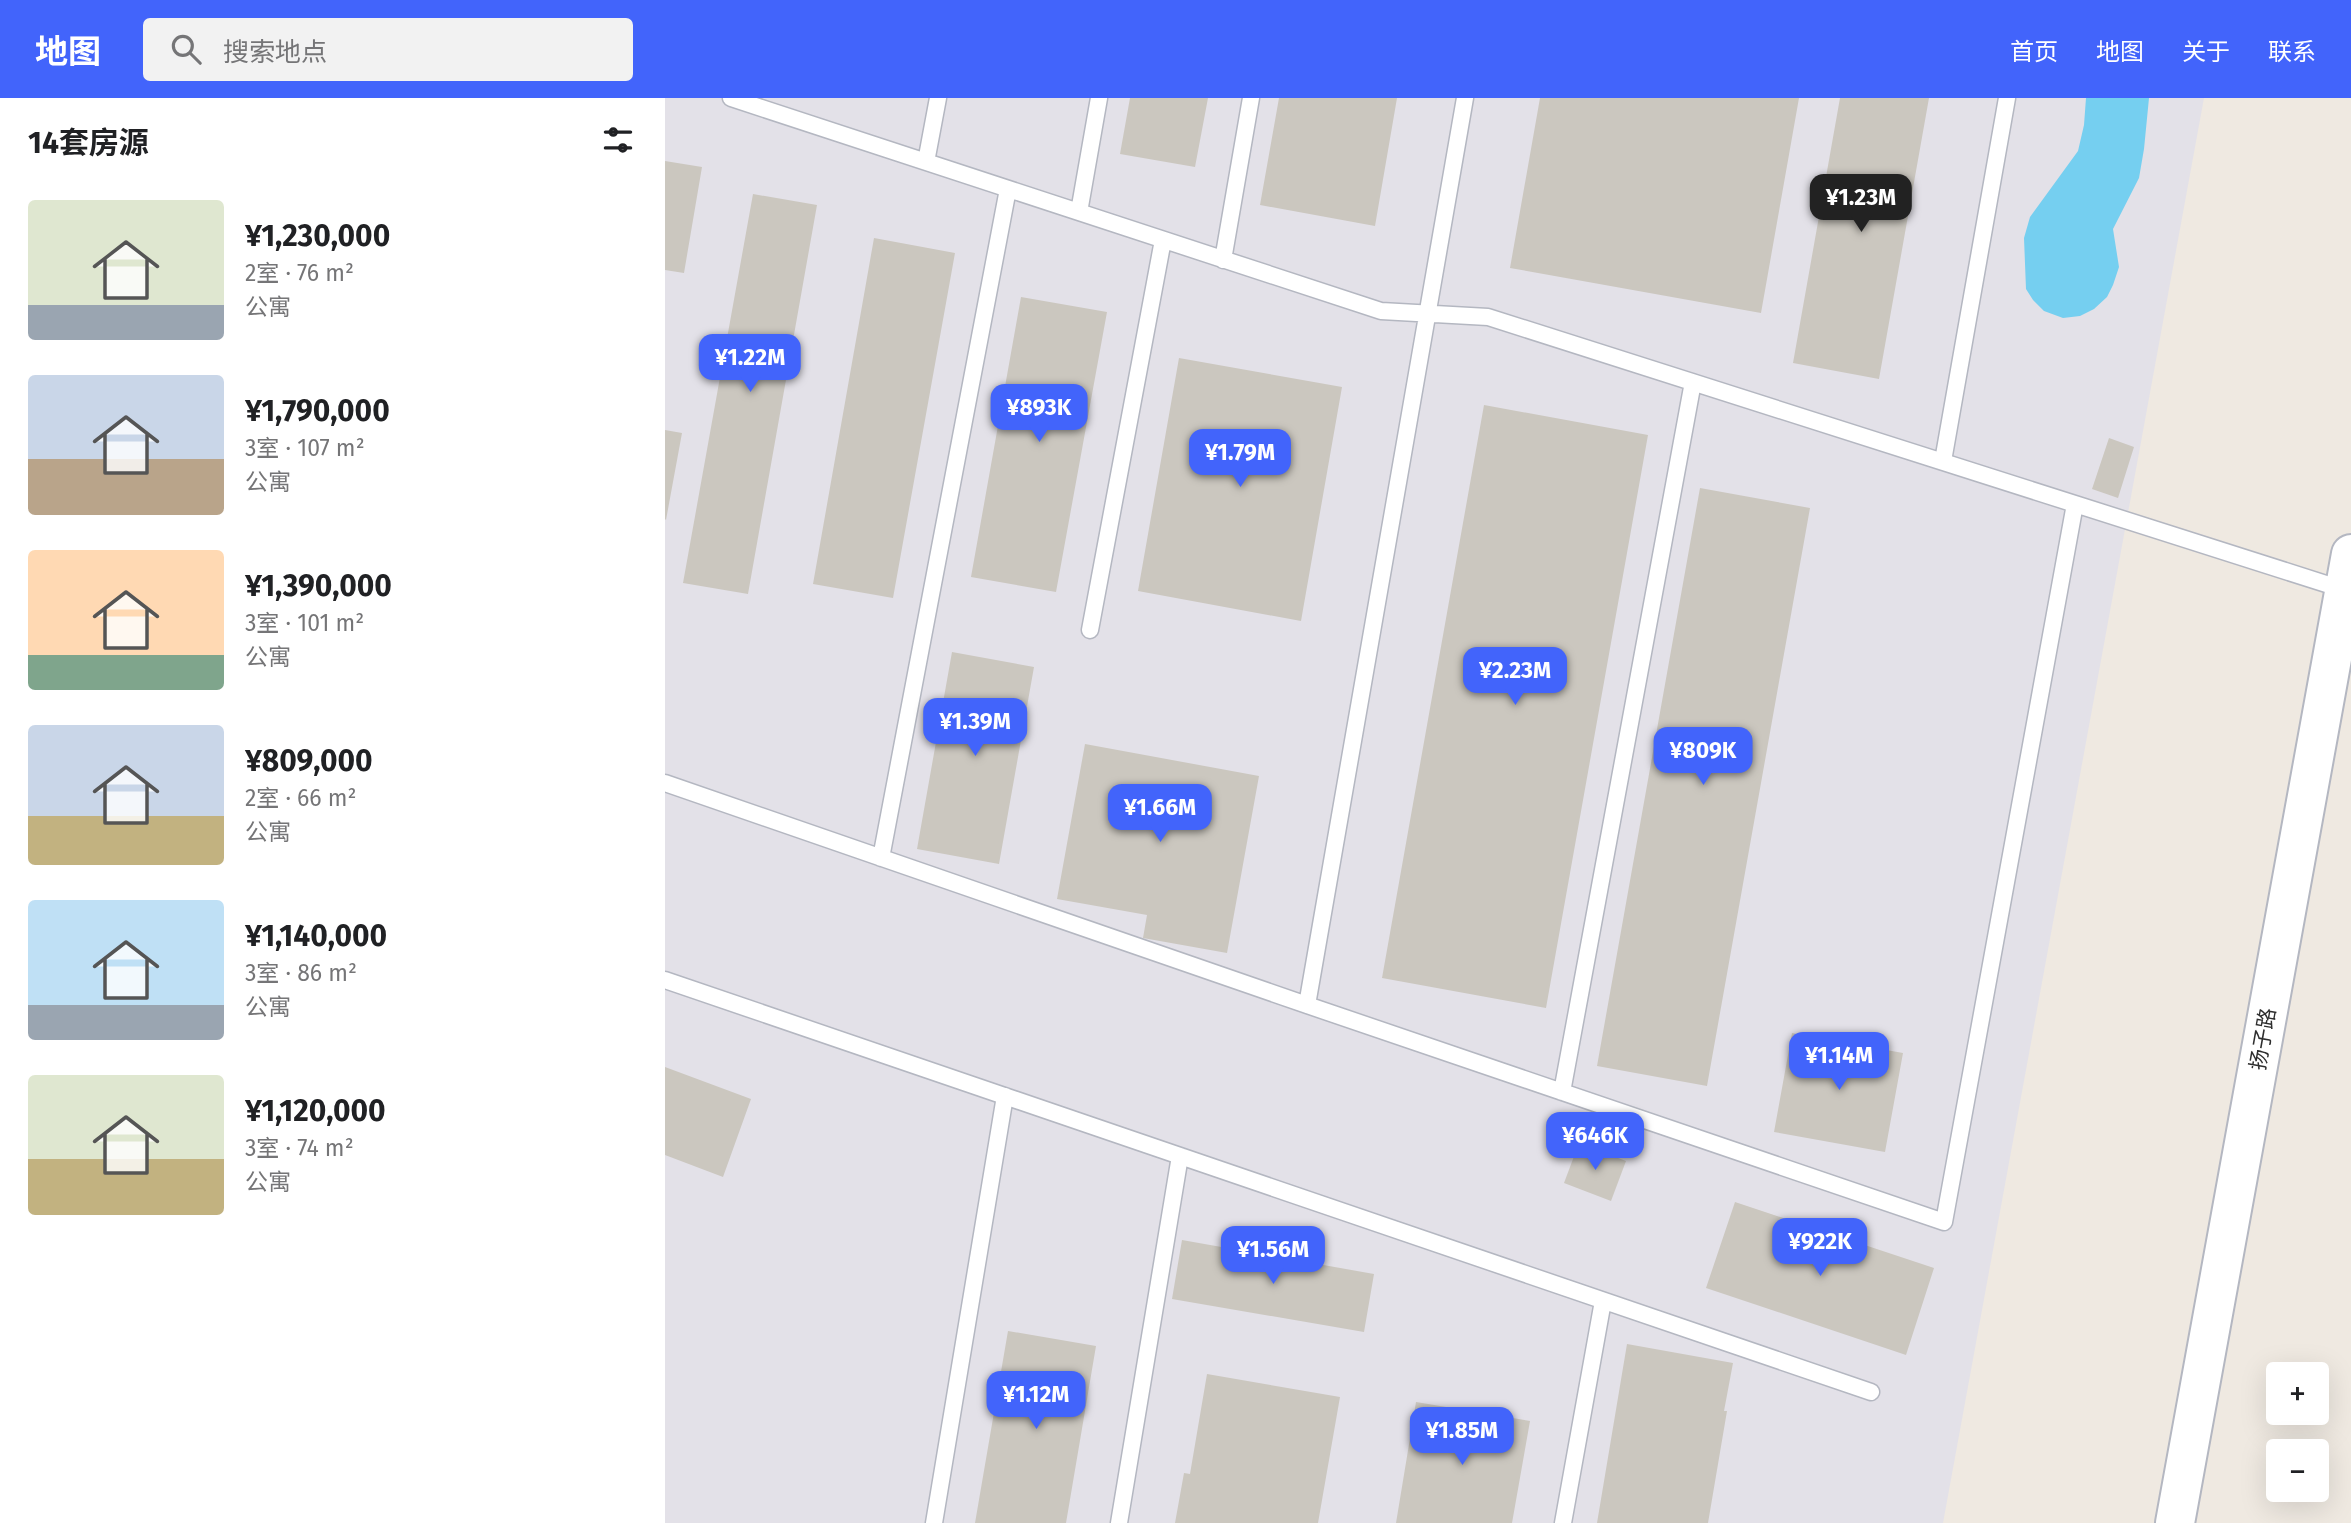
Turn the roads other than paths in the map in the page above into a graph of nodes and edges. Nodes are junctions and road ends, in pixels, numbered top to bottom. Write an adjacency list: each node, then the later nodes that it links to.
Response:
1 (731, 98): 7 (lane)
2 (939, 98): 8 (lane)
3 (1099, 98): 10 (lane)
4 (1251, 98): 12 (lane)
5 (1465, 98): 13 (lane)
6 (2007, 98): 15 (lane)
7 (779, 106): 8 (lane)
8 (926, 162): 9 (lane)
9 (1008, 189): 10 (lane); 20 (lane)
10 (1079, 212): 11 (lane)
11 (1163, 240): 12 (lane); 18 (lane)
12 (1223, 260): 13 (lane)
13 (1428, 314): 14 (lane); 22 (lane)
14 (1693, 382): 15 (lane); 23 (lane)
15 (1943, 461): 16 (lane)
16 (2075, 504): 17 (lane); 23 (lane)
17 (2348, 572): 31 (street, 扬子路)
18 (1090, 630)
19 (665, 783): 20 (lane)
20 (881, 858): 22 (lane)
21 (665, 980): 24 (lane)
22 (1307, 1005): 23 (lane)
23 (1562, 1092)
24 (1005, 1096): 25 (lane); 28 (lane)
25 (1180, 1156): 26 (lane); 29 (lane)
26 (1603, 1301): 27 (lane); 30 (lane)
27 (1871, 1392)
28 (934, 1523)
29 (1119, 1523)
30 (1563, 1523)
31 (2175, 1523)

